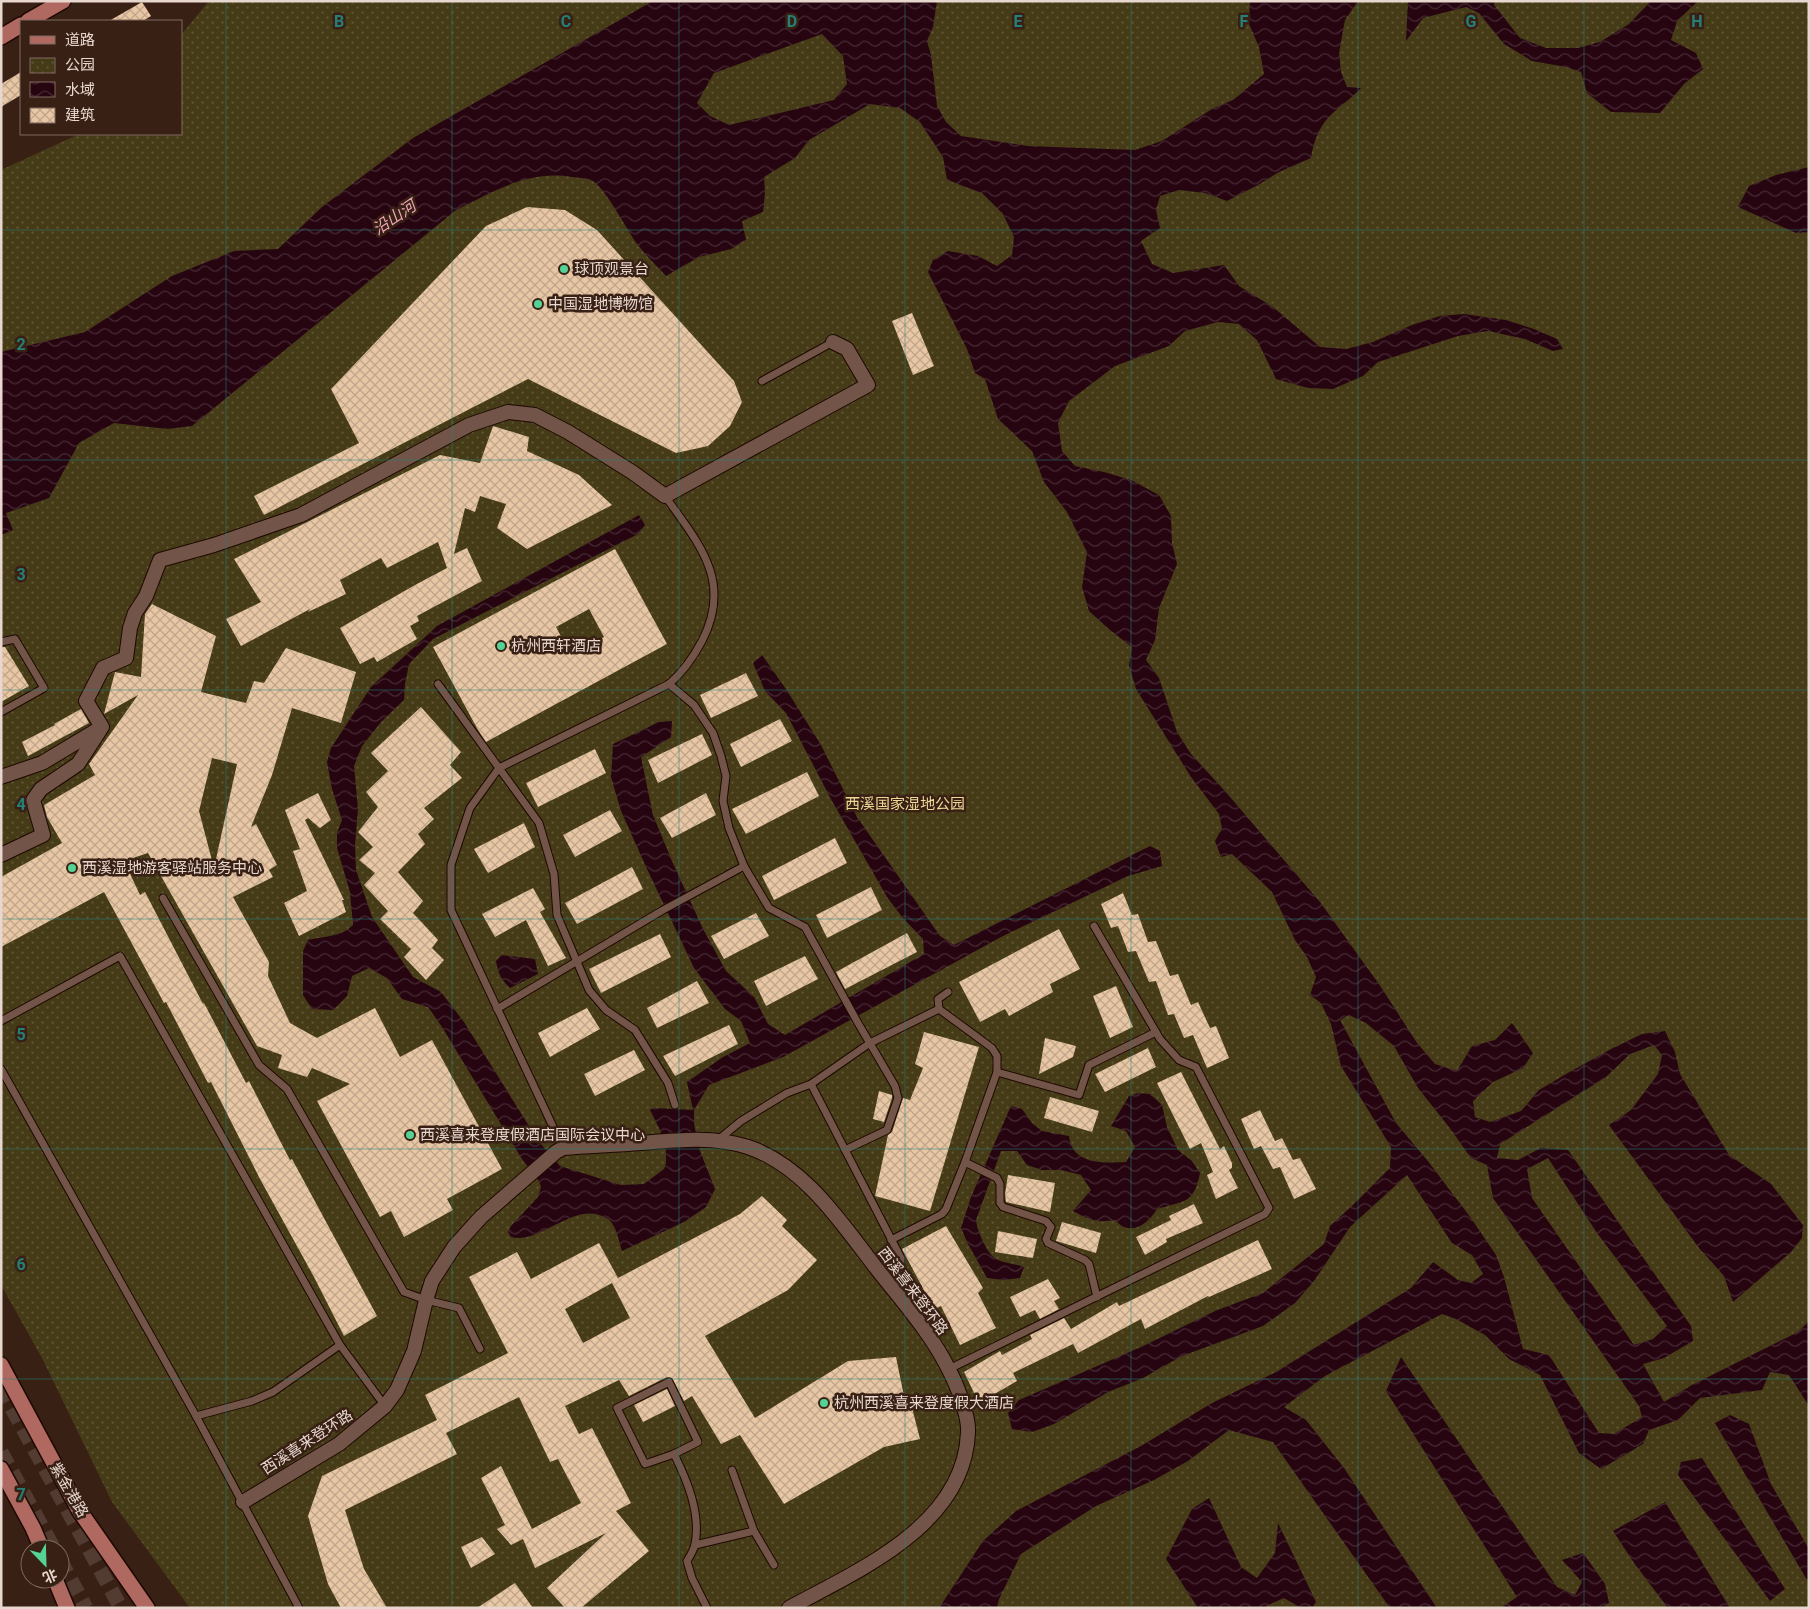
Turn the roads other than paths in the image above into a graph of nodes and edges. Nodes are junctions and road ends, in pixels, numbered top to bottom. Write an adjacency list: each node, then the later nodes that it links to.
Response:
1 (62, 1): 2 (main road)
2 (30, 20)
3 (20, 26): 4 (main road)
4 (1, 37)
5 (833, 342): 6 (lane); 7 (street)
6 (762, 381)
7 (665, 496): 10 (lane); 12 (street)
8 (1, 642): 11 (lane)
9 (438, 684): 13 (lane)
10 (669, 684): 13 (lane); 16 (lane)
11 (1, 712)
12 (102, 727): 14 (street); 15 (street)
13 (499, 768): 19 (lane); 21 (lane)
14 (1, 777)
15 (1, 854)
16 (744, 866): 19 (lane); 25 (lane)
17 (163, 898): 37 (lane)
18 (1094, 926): 24 (lane)
19 (577, 960): 21 (lane); 29 (lane)
20 (948, 992): 22 (lane)
21 (497, 1009): 31 (lane)
22 (939, 1009): 25 (lane); 27 (lane)
23 (1, 1021): 38 (lane)
24 (1156, 1032): 27 (lane); 36 (lane)
25 (870, 1043): 28 (lane); 32 (lane)
26 (1, 1068): 43 (lane)
27 (997, 1072): 33 (lane)
28 (811, 1084): 30 (lane); 32 (lane)
29 (675, 1106)
30 (718, 1140): 31 (street, 西溪喜来登环路); 35 (street, 西溪喜来登环路)
31 (560, 1150): 37 (street, 西溪喜来登环路)
32 (845, 1150): 34 (lane)
33 (966, 1162): 34 (lane); 36 (lane)
34 (891, 1240): 35 (lane)
35 (896, 1294): 41 (street, 西溪喜来登环路)
36 (1097, 1297): 41 (lane)
37 (426, 1300): 39 (lane); 42 (street, 西溪喜来登环路)
38 (340, 1346): 42 (lane); 43 (lane)
39 (480, 1349)
40 (1, 1365): 54 (main road, 紫金港路)
41 (949, 1369): 57 (street, 西溪喜来登环路)
42 (384, 1406): 47 (street, 西溪喜来登环路)
43 (196, 1416): 47 (lane)
44 (674, 1454): 44 (lane); 50 (lane)
45 (1, 1469): 49 (main road)
46 (732, 1470): 48 (lane)
47 (242, 1502): 55 (lane)
48 (754, 1531): 50 (lane); 51 (lane)
49 (38, 1539)
50 (695, 1546): 56 (lane)
51 (774, 1565)
52 (59, 1589): 53 (main road)
53 (67, 1608)
54 (147, 1608)
55 (299, 1608)
56 (707, 1608)
57 (789, 1608)

